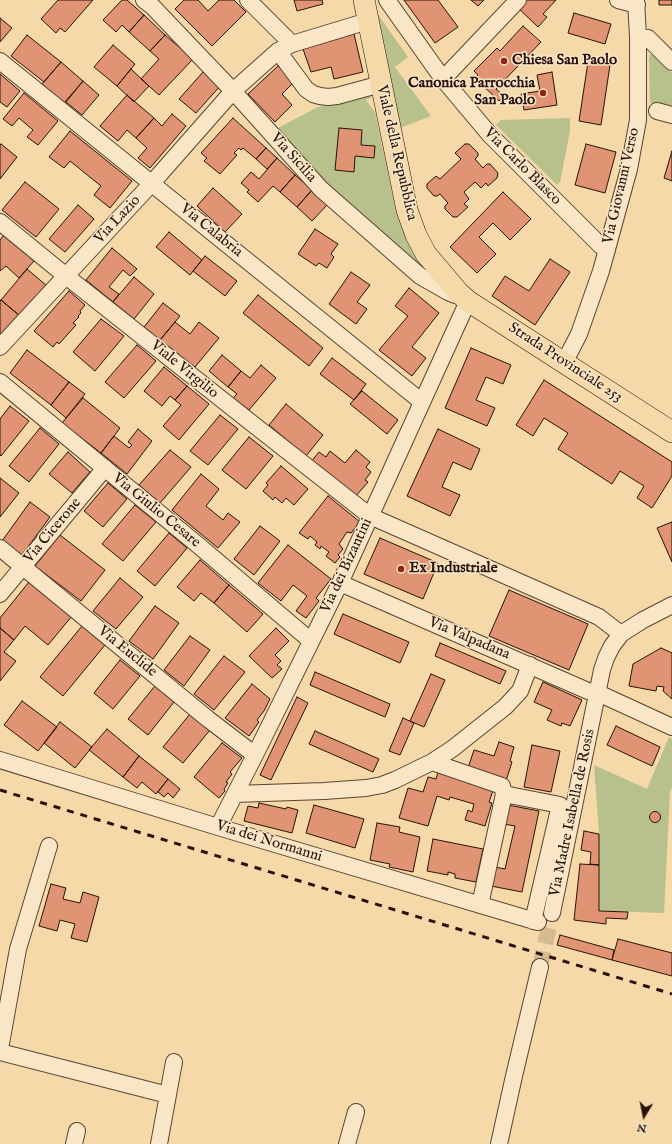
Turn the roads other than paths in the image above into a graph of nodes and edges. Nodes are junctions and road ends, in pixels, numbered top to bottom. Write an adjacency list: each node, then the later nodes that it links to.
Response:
1 (248, 0): 11 (street)
2 (364, 0): 9 (main road, Viale della Repubblica)
3 (373, 0): 8 (street)
4 (518, 0): 14 (street)
5 (618, 0): 7 (street)
6 (152, 2): 16 (street, Via Sicilia)
7 (636, 2): 10 (street, Via Giovanni Verso)
8 (390, 4): 14 (street, Via Carlo Blasco)
9 (368, 22): 11 (street); 15 (main road, Viale della Repubblica)
10 (638, 36): 13 (street); 19 (street, Via Giovanni Verso)
11 (285, 47): 15 (street); 16 (street, Via Lazio)
12 (0, 61): 17 (street, Via Calabria)
13 (672, 62)
14 (442, 79): 19 (street, Via Carlo Blasco)
15 (381, 84): 21 (main road, Viale della Repubblica)
16 (234, 91): 17 (street, Via Lazio); 21 (street, Via Sicilia)
17 (152, 183): 20 (street, Via Lazio); 25 (street, Via Calabria)
18 (0, 222): 20 (street, Viale Virgilio)
19 (607, 250): 23 (street, Via Giovanni Verso)
20 (66, 276): 22 (street, Via Lazio); 28 (street, Viale Virgilio)
21 (463, 297): 23 (main road, Strada Provinciale 253); 25 (street, Via dei Bizantini)
22 (0, 347)
23 (564, 363): 26 (main road, Strada Provinciale 253)
24 (0, 382): 27 (street, Via Giulio Cesare)
25 (422, 402): 28 (street, Via dei Bizantini)
26 (672, 432)
27 (105, 468): 30 (street, Via Cicerone); 35 (street, Via Giulio Cesare)
28 (370, 516): 31 (street, Via dei Bizantini); 34 (street, Viale Virgilio)
29 (0, 549): 30 (street, Via Euclide)
30 (23, 567): 32 (street, Via Cicerone); 39 (street, Via Euclide)
31 (340, 583): 35 (street, Via dei Bizantini); 36 (street, Via Valpadana)
32 (0, 594)
33 (672, 605): 34 (street)
34 (621, 634): 37 (street, Via Madre Isabella de Rosis)
35 (311, 641): 39 (street, Via dei Bizantini)
36 (530, 665): 37 (street, Via Valpadana); 41 (street)
37 (598, 693): 38 (street, Via Valpadana); 47 (street, Via Madre Isabella de Rosis)
38 (672, 727)
39 (255, 755): 42 (street, Via dei Bizantini)
40 (0, 760): 44 (street, Via dei Normanni)
41 (432, 762): 42 (street); 43 (street)
42 (235, 794): 44 (street, Via dei Bizantini)
43 (504, 794): 46 (street); 46 (street, Via dei Normanni)
44 (218, 827): 46 (street, Via dei Normanni)
45 (49, 846): 49 (street)
46 (480, 905)
47 (552, 913)
48 (540, 967): 55 (street)
49 (0, 1050): 51 (street)
50 (174, 1062): 51 (street)
51 (168, 1095): 53 (street)
52 (356, 1112): 54 (street)
53 (159, 1144)
54 (347, 1144)
55 (499, 1144)

